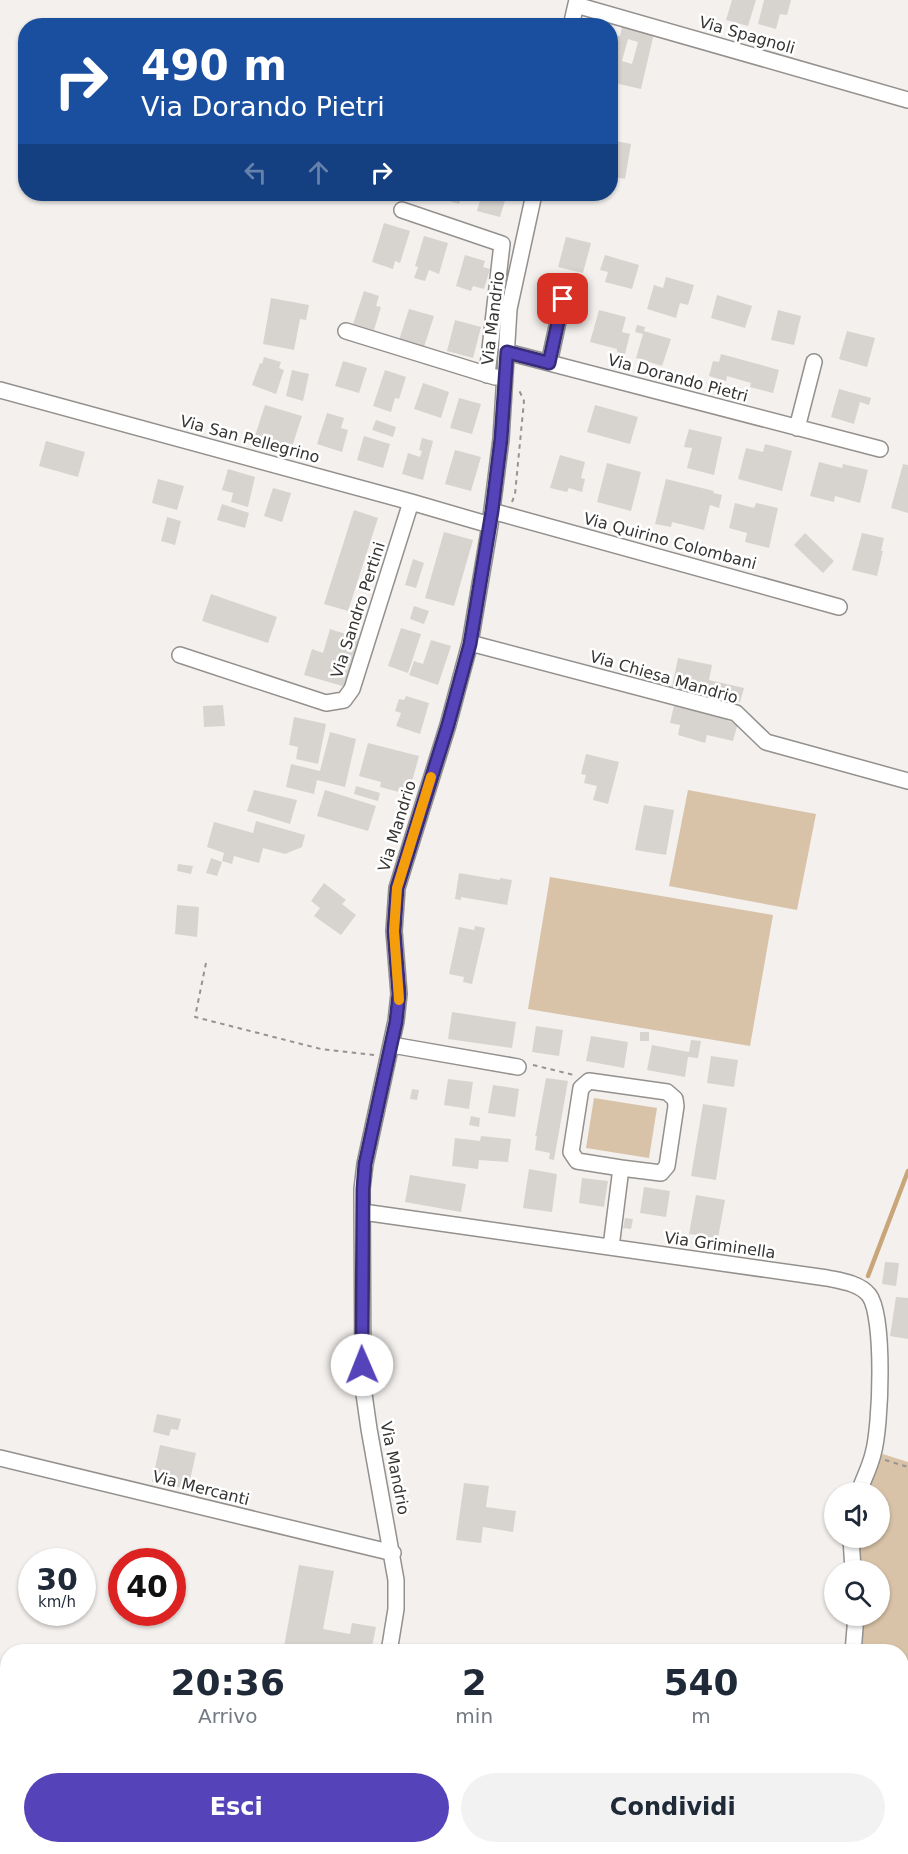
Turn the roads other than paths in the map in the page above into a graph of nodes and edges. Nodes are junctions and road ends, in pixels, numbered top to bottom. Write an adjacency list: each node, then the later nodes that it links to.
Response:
1 (576, 3): 2 (street); 3 (street, Via Spagnoli)
2 (573, 18)
3 (908, 100)
4 (532, 201): 8 (street, Via Mandrio)
5 (402, 210): 11 (street)
6 (563, 299): 10 (street)
7 (346, 331): 11 (street)
8 (507, 352): 10 (street, Via Dorando Pietri); 12 (street, Via Mandrio)
9 (814, 362): 14 (street)
10 (549, 363): 14 (street, Via Dorando Pietri)
11 (487, 375): 12 (street)
12 (504, 380): 17 (street, Via Mandrio)
13 (0, 390): 16 (street, Via San Pellegrino)
14 (797, 428): 15 (street, Via Dorando Pietri)
15 (880, 449)
16 (411, 502): 17 (street, Via San Pellegrino); 20 (street, Via Sandro Pertini)
17 (491, 518): 18 (street, Via Quirino Colombani); 19 (street, Via Mandrio)
18 (839, 607)
19 (470, 644): 21 (street, Via Chiesa Mandrio); 22 (street, Via Mandrio)
20 (180, 655)
21 (908, 781)
22 (391, 1051): 23 (street); 25 (street, Via Mandrio)
23 (518, 1067)
24 (621, 1168): 24 (street); 26 (street)
25 (363, 1212): 26 (street, Via Griminella); 29 (street, Via Mandrio)
26 (611, 1247): 28 (street, Via Griminella)
27 (0, 1458): 29 (street, Via Mercanti)
28 (863, 1482)
29 (393, 1553): 31 (street, Via Mandrio)
30 (855, 1626): 32 (street)
31 (390, 1644)
32 (854, 1644)

